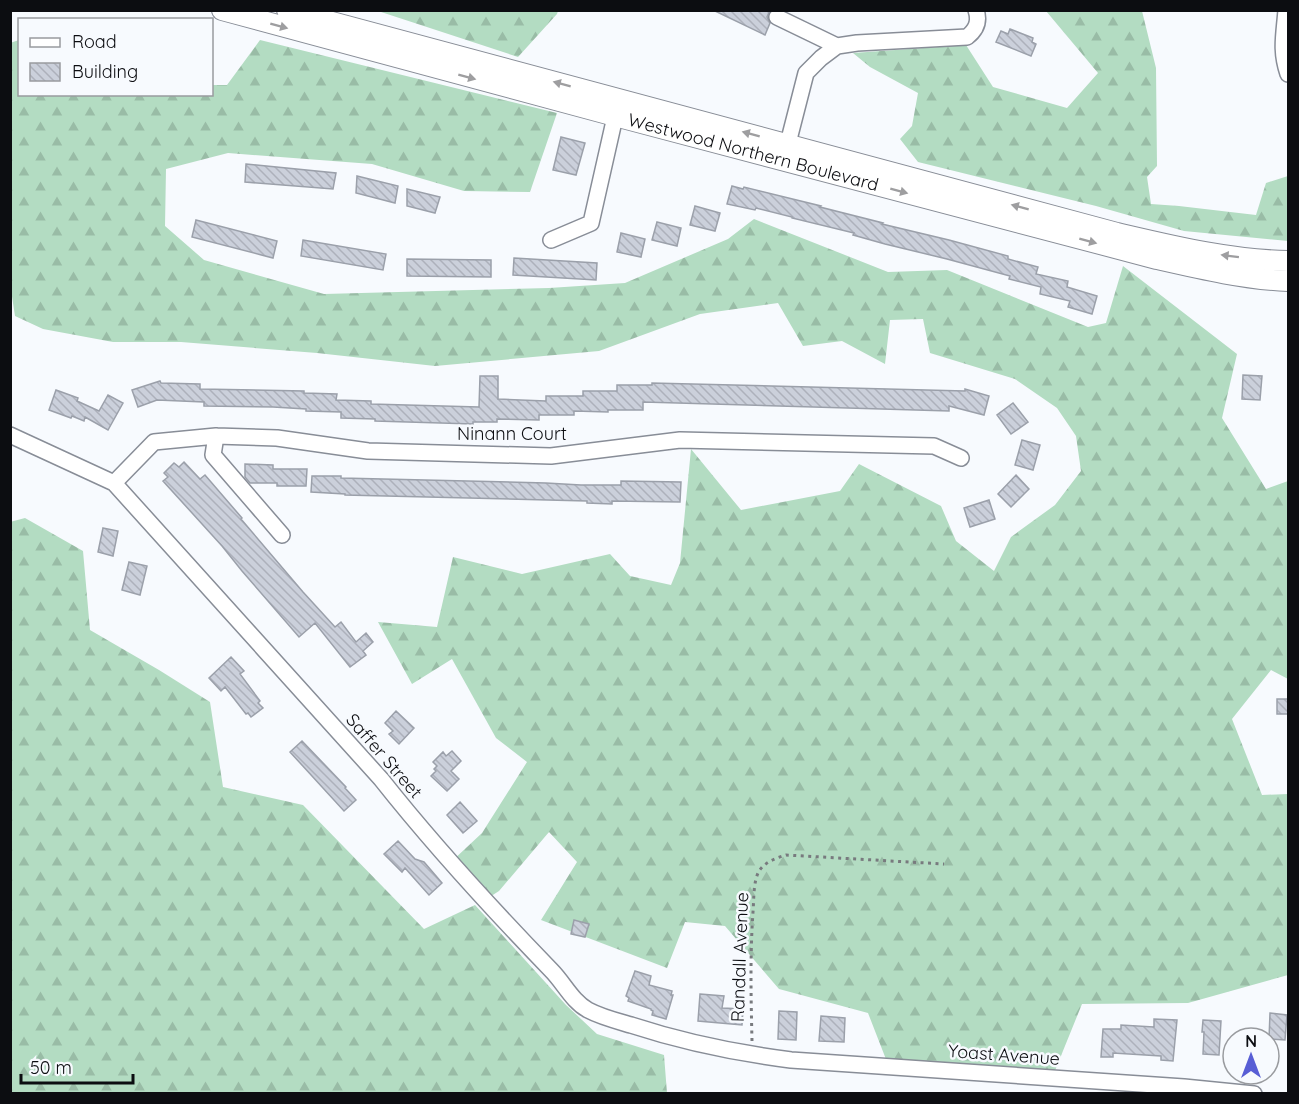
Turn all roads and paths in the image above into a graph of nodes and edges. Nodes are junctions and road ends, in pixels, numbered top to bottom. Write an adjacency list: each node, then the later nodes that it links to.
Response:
1 (222, 10): 8 (main road, Westwood Northern Boulevard, one-way to 8)
2 (287, 10): 8 (main road, Westwood Northern Boulevard, one-way to 2)
3 (976, 10): 6 (street)
4 (1286, 10): 7 (street)
5 (777, 17): 6 (street)
6 (837, 46): 9 (street)
7 (1288, 74)
8 (617, 108): 9 (main road, Westwood Northern Boulevard); 10 (street)
9 (785, 152): 11 (main road, Westwood Northern Boulevard, one-way to 9); 12 (main road, Westwood Northern Boulevard, one-way to 12)
10 (551, 240)
11 (1288, 261)
12 (1288, 281)
13 (10, 435): 16 (street, Saffer Street)
14 (216, 436): 15 (street, Ninann Court); 16 (street, Ninann Court); 17 (street)
15 (961, 458)
16 (114, 483): 19 (street, Saffer Street)
17 (282, 535)
18 (944, 864): 19 (path, Randall Avenue)
19 (752, 1055): 20 (street, Yoast Avenue)
20 (1254, 1094)

